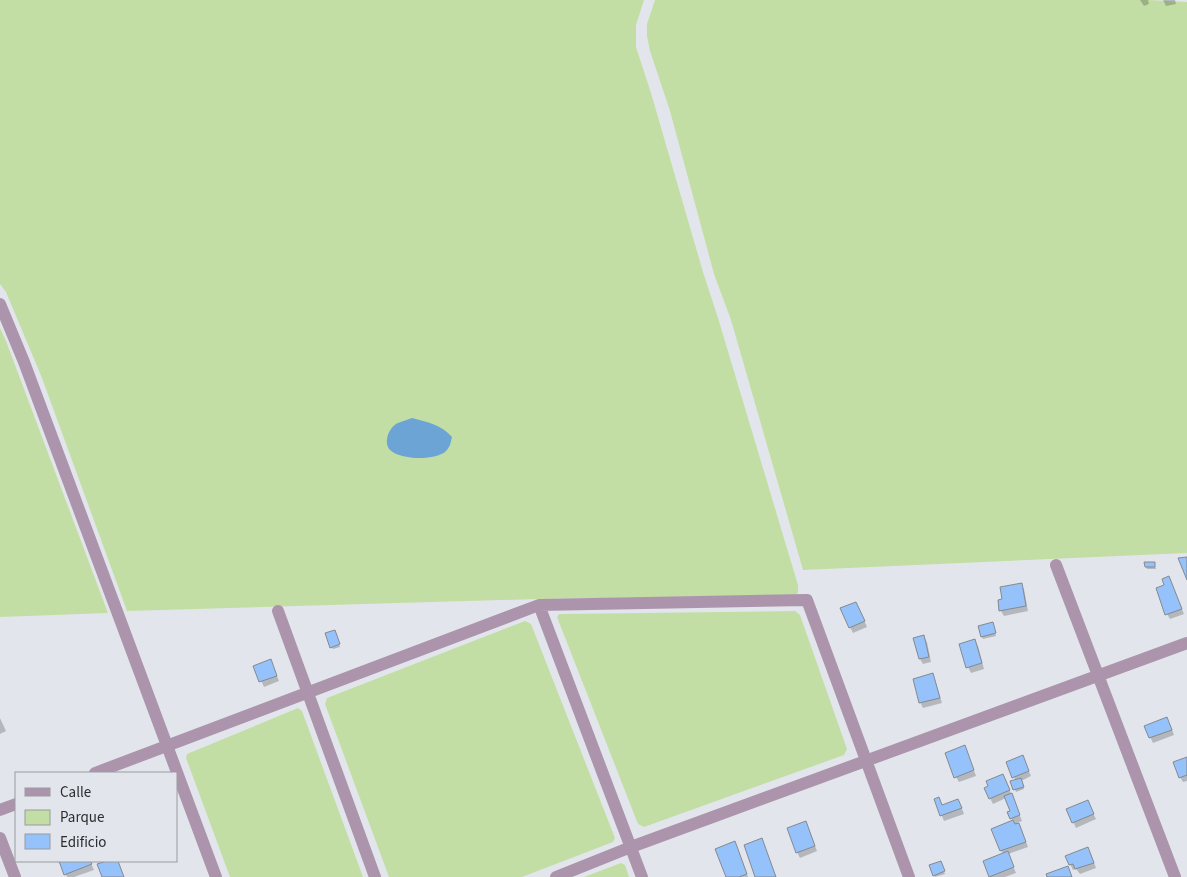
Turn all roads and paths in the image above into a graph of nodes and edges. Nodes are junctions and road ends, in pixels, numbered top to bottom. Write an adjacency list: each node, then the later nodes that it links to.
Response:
1 (0, 304): 8 (street)
2 (1056, 565): 6 (street)
3 (539, 605): 7 (street); 9 (street); 16 (street)
4 (278, 611): 7 (street)
5 (1187, 643): 6 (street)
6 (1098, 676): 9 (street); 23 (street)
7 (307, 692): 8 (street); 19 (street)
8 (167, 745): 10 (street); 11 (street)
9 (866, 761): 16 (street); 22 (street)
10 (98, 772)
11 (177, 772)
12 (178, 775): 18 (street)
13 (15, 804): 14 (street)
14 (0, 810)
15 (0, 838): 17 (street)
16 (630, 848): 20 (street); 21 (street)
17 (15, 877)
18 (216, 877)
19 (375, 877)
20 (556, 877)
21 (642, 877)
22 (909, 877)
23 (1176, 877)

